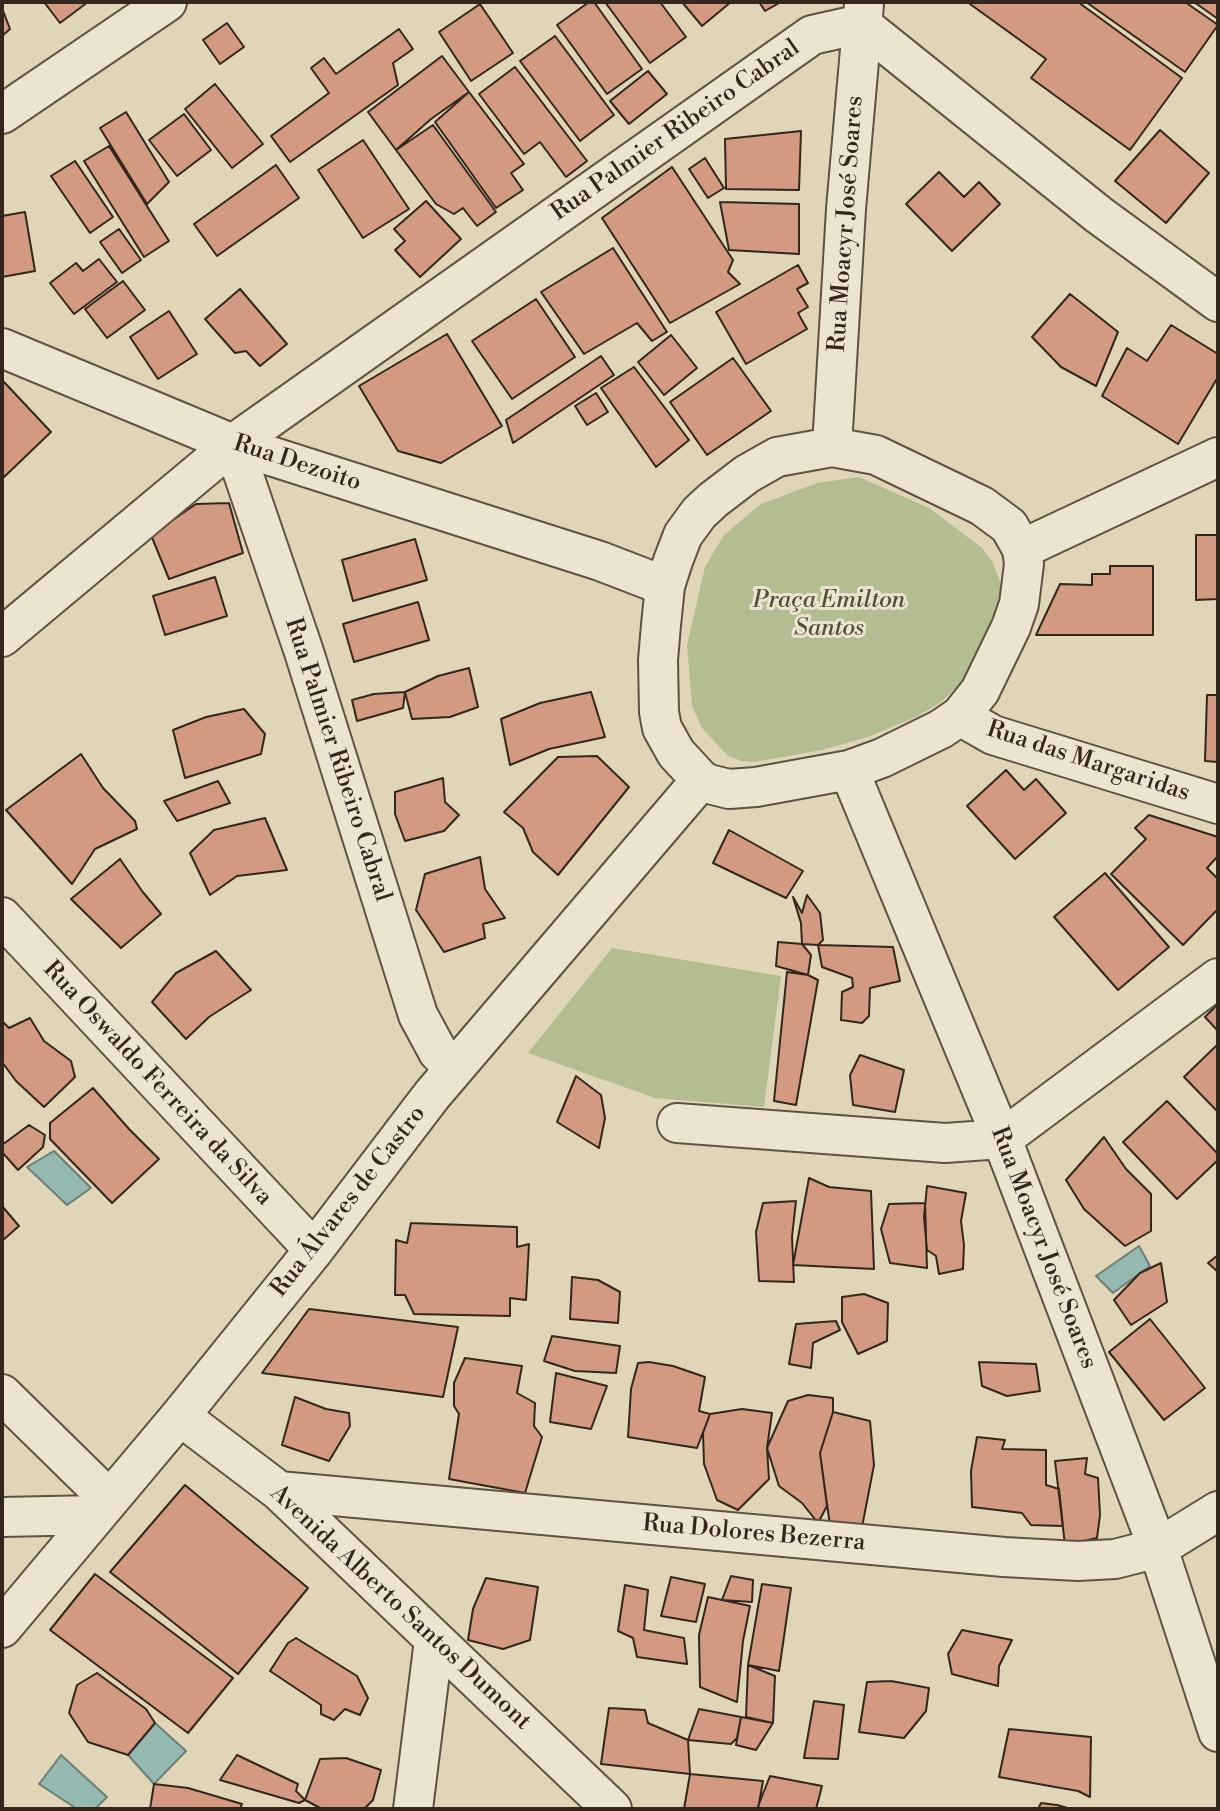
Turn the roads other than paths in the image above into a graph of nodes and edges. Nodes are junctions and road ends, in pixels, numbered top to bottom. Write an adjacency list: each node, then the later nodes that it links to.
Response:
1 (167, 2): 3 (street)
2 (862, 13): 4 (street); 6 (street, Rua Palmier Ribeiro Cabral); 7 (street, Rua Moacyr José Soares)
3 (2, 114)
4 (1218, 302)
5 (2, 348): 6 (street, Rua Dezoito)
6 (233, 444): 11 (street, Rua Dezoito); 13 (street, Rua Palmier Ribeiro Cabral); 20 (street, Rua Palmier Ribeiro Cabral)
7 (832, 447): 9 (street); 10 (street)
8 (1218, 457): 10 (street)
9 (684, 535): 11 (street); 12 (street)
10 (1022, 549): 14 (street)
11 (600, 561): 12 (street, Rua Dezoito)
12 (665, 586): 16 (street)
13 (2, 637)
14 (960, 716): 15 (street); 17 (street, Rua das Margaridas)
15 (849, 771): 16 (street); 22 (street, Rua Moacyr José Soares)
16 (701, 780): 20 (street, Rua Álvares de Castro)
17 (1218, 804)
18 (2, 917): 23 (street, Rua Oswaldo Ferreira da Silva)
19 (1218, 978): 22 (street)
20 (454, 1068): 23 (street, Rua Álvares de Castro)
21 (677, 1123): 22 (street)
22 (1002, 1139): 32 (street, Rua Moacyr José Soares)
23 (314, 1250): 25 (street, Rua Álvares de Castro)
24 (2, 1394): 28 (street)
25 (180, 1416): 26 (street, Avenida Alberto Santos Dumont); 28 (street, Rua Álvares de Castro)
26 (279, 1491): 27 (street, Rua Dolores Bezerra); 31 (street, Avenida Alberto Santos Dumont)
27 (370, 1499): 31 (street); 32 (street, Rua Dolores Bezerra)
28 (103, 1507): 30 (street); 33 (street, Rua Álvares de Castro)
29 (1218, 1511): 32 (street, Rua Dolores Bezerra)
30 (2, 1517)
31 (339, 1548): 34 (street, Avenida Alberto Santos Dumont)
32 (1158, 1548): 35 (street, Rua Moacyr José Soares)
33 (2, 1628)
34 (434, 1640): 36 (street); 37 (street, Avenida Alberto Santos Dumont)
35 (1218, 1731)
36 (414, 1809)
37 (612, 1809)

